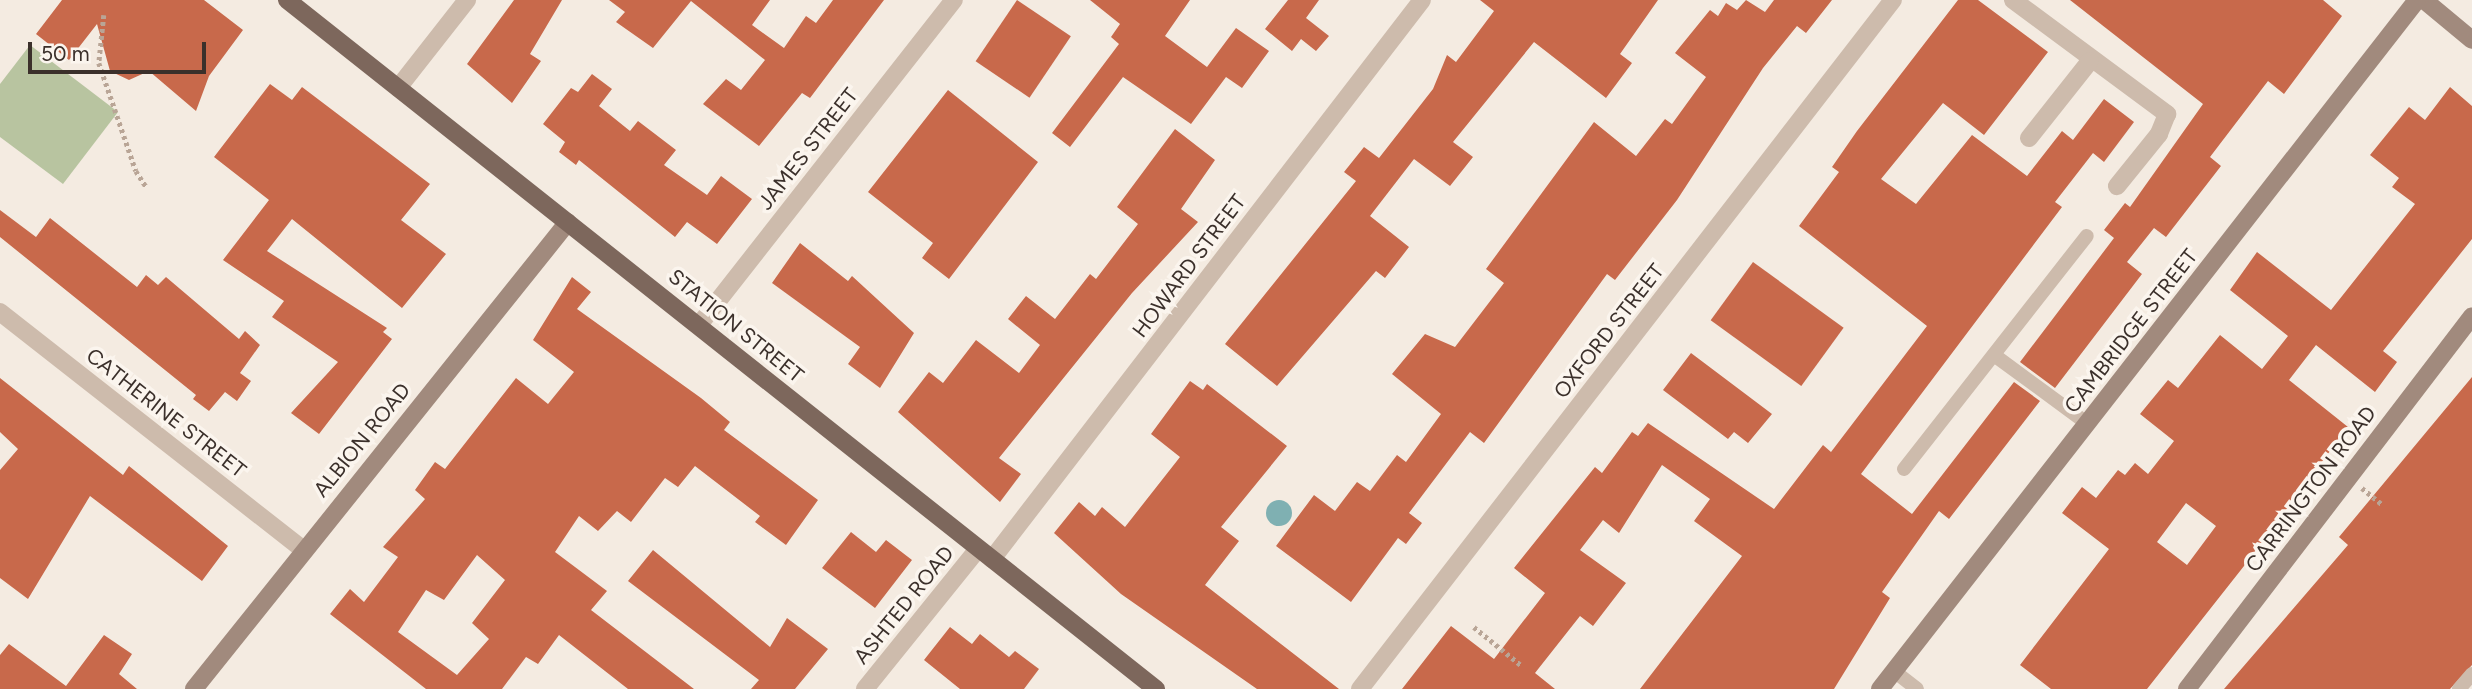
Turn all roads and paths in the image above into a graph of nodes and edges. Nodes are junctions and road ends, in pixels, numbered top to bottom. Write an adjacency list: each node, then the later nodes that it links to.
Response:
1 (287, 0): 12 (main road, STATION STREET)
2 (467, 0): 12 (street)
3 (954, 0): 20 (street, JAMES STREET)
4 (1422, 0): 27 (street, HOWARD STREET)
5 (1893, 0): 35 (street, OXFORD STREET)
6 (2013, 0): 11 (street)
7 (2417, 0): 22 (street, CAMBRIDGE STREET)
8 (2424, 0): 10 (street)
9 (104, 15): 15 (path)
10 (2472, 40)
11 (2090, 61): 13 (street); 14 (street)
12 (398, 88): 16 (main road, STATION STREET)
13 (2029, 138)
14 (2117, 186)
15 (147, 188)
16 (568, 222): 20 (main road, STATION STREET); 26 (street, ALBION ROAD)
17 (2087, 236): 21 (lane)
18 (0, 312): 26 (street, CATHERINE STREET)
19 (2472, 316): 38 (street, CARRINGTON ROAD)
20 (699, 325): 27 (main road, STATION STREET)
21 (1994, 355): 22 (lane); 23 (lane)
22 (2088, 424): 30 (street, CAMBRIDGE STREET)
23 (1904, 469)
24 (2362, 488): 25 (path)
25 (2383, 505)
26 (304, 550): 32 (street, ALBION ROAD)
27 (985, 554): 33 (street, ASHTED ROAD); 34 (main road, STATION STREET)
28 (1474, 627): 29 (path)
29 (1521, 665)
30 (1894, 671): 36 (street, CAMBRIDGE STREET); 37 (lane)
31 (2472, 674): 39 (lane)
32 (194, 689)
33 (865, 689)
34 (1156, 689)
35 (1360, 689)
36 (1880, 689)
37 (1917, 689)
38 (2187, 689)
39 (2459, 689)

